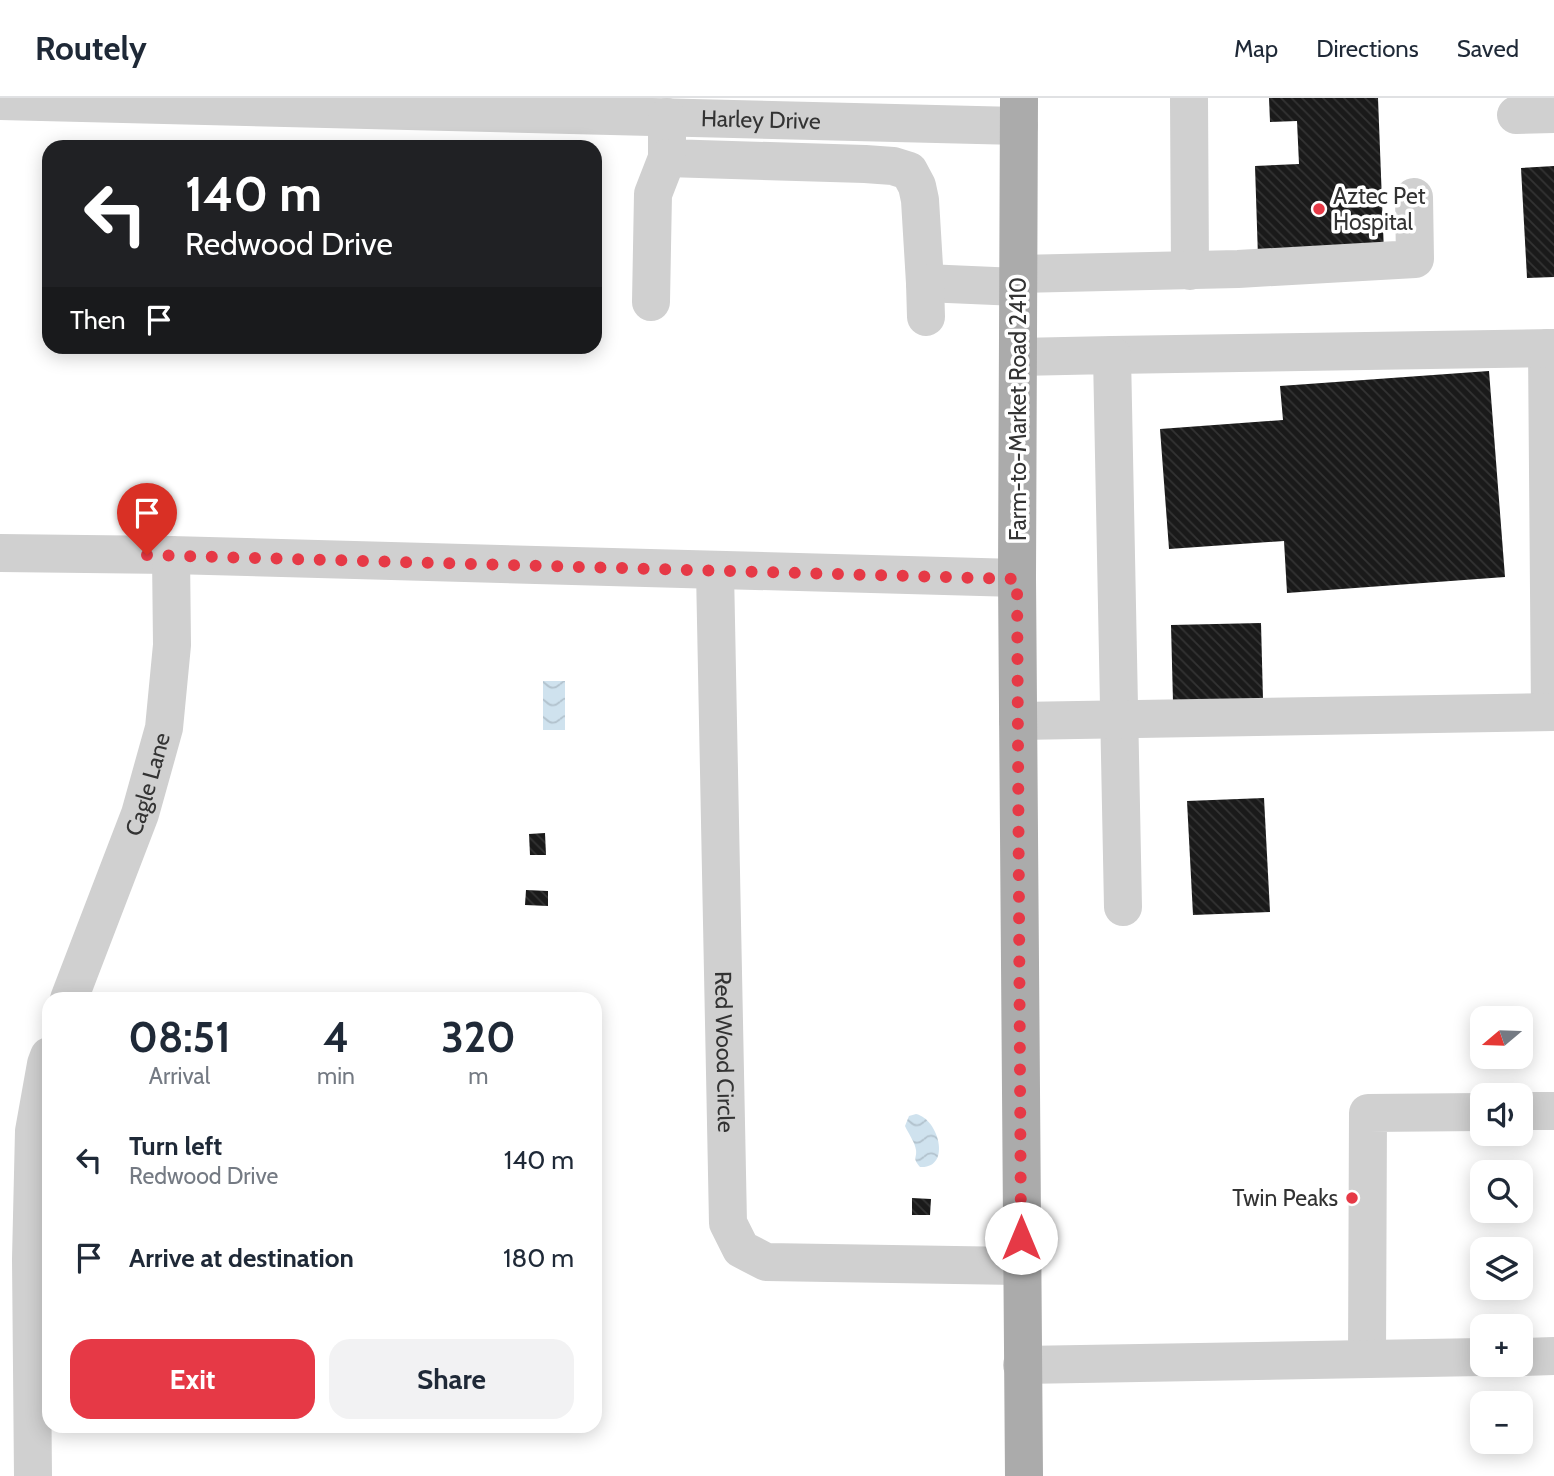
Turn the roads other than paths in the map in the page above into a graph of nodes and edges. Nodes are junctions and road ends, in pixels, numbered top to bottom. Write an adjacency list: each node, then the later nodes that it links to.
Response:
1 (1189, 98): 12 (street)
2 (0, 101): 3 (street, Harley Drive)
3 (155, 101): 8 (street, Harley Drive)
4 (1019, 112): 5 (street, Harley Drive); 13 (main road, Farm-to-Market Road 2410)
5 (827, 113): 8 (street, Harley Drive); 10 (street)
6 (1554, 114): 7 (street)
7 (1516, 115)
8 (667, 117): 9 (street)
9 (667, 158): 10 (street); 14 (street)
10 (801, 162): 13 (street)
11 (1415, 197): 12 (street)
12 (1190, 271): 13 (street)
13 (1018, 280): 17 (main road, Farm-to-Market Road 2410)
14 (651, 302)
15 (1550, 348): 16 (street); 22 (street)
16 (1112, 355): 17 (street); 23 (street)
17 (1018, 357): 21 (main road, Farm-to-Market Road 2410)
18 (0, 553): 19 (street)
19 (171, 555): 20 (street); 26 (street, Cagle Lane)
20 (715, 571): 21 (street); 32 (street, Red Wood Circle)
21 (1017, 579): 24 (main road, Farm-to-Market Road 2410)
22 (1552, 712): 23 (street)
23 (1119, 719): 24 (street); 25 (street)
24 (1018, 721): 32 (main road, Farm-to-Market Road 2410)
25 (1123, 907)
26 (72, 992)
27 (42, 1086): 31 (street)
28 (1533, 1111): 29 (street)
29 (1554, 1111)
30 (1470, 1112): 36 (street)
31 (16, 1259): 38 (street)
32 (1021, 1266): 37 (main road, Farm-to-Market Road 2410)
33 (1554, 1356): 35 (street)
34 (1470, 1357): 36 (street)
35 (1533, 1357)
36 (1367, 1359): 37 (street)
37 (1022, 1365): 39 (main road, Farm-to-Market Road 2410)
38 (33, 1476)
39 (1024, 1476)

